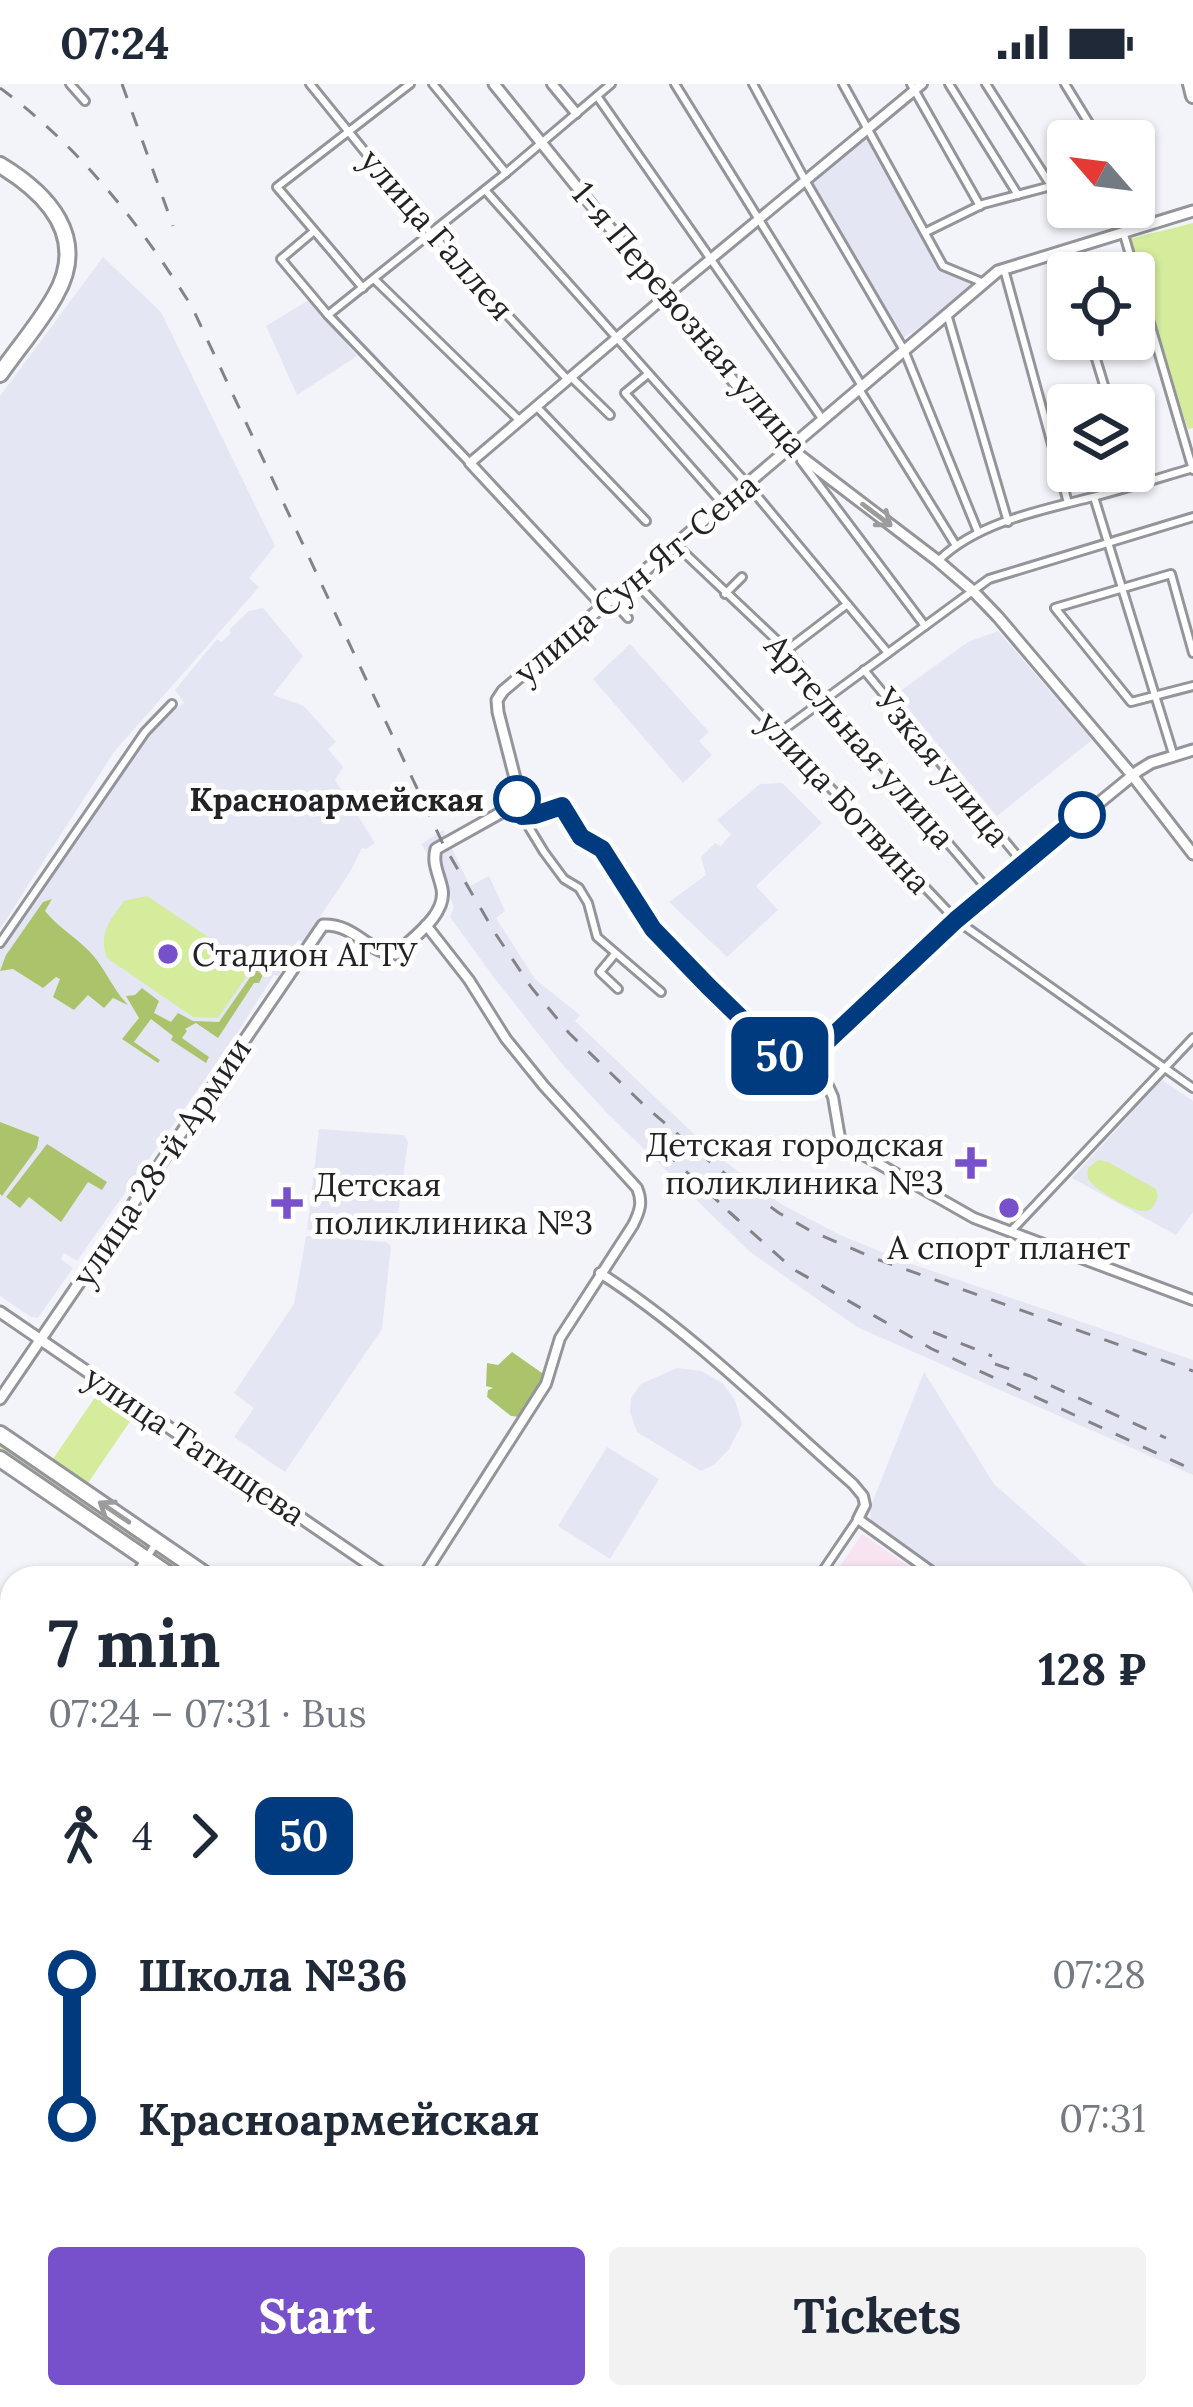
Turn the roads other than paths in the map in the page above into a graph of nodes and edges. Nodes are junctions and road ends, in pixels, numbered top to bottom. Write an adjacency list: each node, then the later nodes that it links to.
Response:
1 (70, 84): 18 (street)
2 (310, 84): 22 (street, улица Галлея)
3 (410, 84): 22 (street)
4 (434, 84): 25 (street)
5 (494, 84): 23 (main road, 1-я Перевозная улица)
6 (552, 84): 19 (street)
7 (675, 84): 33 (street)
8 (752, 84): 27 (street)
9 (843, 84): 21 (street)
10 (949, 84): 30 (street)
11 (986, 84): 26 (street)
12 (1065, 84): 20 (street)
13 (1190, 84): 17 (main road)
14 (606, 86): 16 (street)
15 (916, 86): 21 (street); 31 (street)
16 (596, 96): 19 (street); 39 (street)
17 (1193, 96)
18 (85, 101)
19 (576, 113): 23 (street)
20 (1087, 120)
21 (869, 129): 27 (street); 37 (street)
22 (348, 131): 35 (street); 36 (street, улица Галлея)
23 (542, 142): 25 (street); 44 (main road, 1-я Перевозная улица)
24 (0, 170): 49 (highway); 50 (highway)
25 (506, 173): 29 (street)
26 (1047, 180)
27 (806, 182): 33 (street); 48 (street)
28 (1047, 187): 30 (street)
29 (485, 190): 36 (street); 47 (street)
30 (1018, 195): 31 (street)
31 (980, 206): 37 (street)
32 (1193, 211): 34 (main road, улица Сун Ят-Сена)
33 (760, 219): 39 (street); 53 (street)
34 (1126, 230): 38 (main road, улица Сун Ят-Сена); 59 (street)
35 (314, 232): 43 (street); 46 (street)
36 (430, 232): 41 (street); 52 (street, улица Галлея)
37 (926, 232): 42 (street)
38 (1064, 250): 40 (main road, улица Сун Ят-Сена)
39 (711, 260): 44 (street); 57 (street)
40 (1004, 269): 42 (main road, улица Сун Ят-Сена); 67 (street)
41 (374, 279): 43 (street); 56 (street)
42 (984, 283): 45 (main road, улица Сун Ят-Сена)
43 (363, 288): 46 (street)
44 (666, 296): 47 (street); 60 (main road, 1-я Перевозная улица)
45 (947, 314): 48 (main road, улица Сун Ят-Сена); 71 (street)
46 (328, 315): 61 (street)
47 (616, 338): 51 (street); 52 (street)
48 (904, 350): 53 (main road, улица Сун Ят-Сена); 72 (street)
49 (0, 359)
50 (0, 374)
51 (648, 374): 64 (street); 68 (street)
52 (570, 378): 54 (street); 55 (street, улица Галлея)
53 (860, 388): 57 (main road, улица Сун Ят-Сена); 75 (street)
54 (536, 406): 56 (street); 70 (street)
55 (610, 415)
56 (519, 420): 61 (street)
57 (823, 420): 60 (main road, улица Сун Ят-Сена)
58 (1193, 433): 59 (street)
59 (1183, 436): 62 (street)
60 (792, 450): 64 (main road, улица Сун Ят-Сена); 76 (main road, 1-я Перевозная улица, one-way to 76); 86 (street)
61 (470, 463): 82 (street)
62 (1193, 469): 63 (street)
63 (1155, 480)
64 (747, 484): 68 (main road, улица Сун Ят-Сена); 83 (street)
65 (1110, 492): 66 (street)
66 (1094, 496): 67 (street); 73 (street)
67 (1068, 503): 71 (street)
68 (723, 504): 74 (main road, улица Сун Ят-Сена)
69 (1193, 517): 73 (street)
70 (646, 520)
71 (1008, 522): 72 (street)
72 (978, 532): 75 (street)
73 (1108, 543): 79 (street); 80 (street)
74 (674, 544): 78 (main road, улица Сун Ят-Сена); 81 (street, Артельная улица)
75 (956, 544): 76 (street)
76 (938, 561): 80 (main road, 1-я Перевозная улица)
77 (741, 578): 81 (street)
78 (633, 580): 82 (main road, улица Сун Ят-Сена); 95 (street, улица Ботвина)
79 (1121, 589): 85 (street); 92 (street); 92 (street)
80 (973, 591): 86 (street); 98 (main road, 1-я Перевозная улица)
81 (725, 594): 87 (street, Артельная улица)
82 (606, 602): 84 (street); 99 (main road, улица Сун Ят-Сена)
83 (847, 604): 87 (street); 88 (street)
84 (628, 618)
85 (1190, 625): 89 (street)
86 (925, 626): 88 (street)
87 (788, 650): 93 (street, Артельная улица)
88 (888, 653): 90 (street)
89 (1193, 653)
90 (864, 670): 93 (street); 102 (street, Узкая улица)
91 (1193, 686): 92 (street)
92 (1154, 695): 97 (street)
93 (824, 698): 95 (street); 103 (street, Артельная улица)
94 (172, 704): 106 (street)
95 (779, 733): 104 (street, улица Ботвина)
96 (1193, 750): 97 (main road)
97 (1174, 757): 98 (main road)
98 (1132, 775): 101 (main road, 1-я Перевозная улица); 102 (main road)
99 (512, 807): 100 (street); 105 (main road)
100 (522, 816): 107 (street); 111 (street)
101 (1193, 854)
102 (1023, 863): 103 (main road)
103 (989, 891): 104 (main road)
104 (956, 920): 111 (street); 112 (street, улица Ботвина)
105 (425, 925): 115 (street); 118 (main road, улица 28-й Армии)
106 (0, 943)
107 (615, 954): 108 (street); 109 (street)
108 (618, 989)
109 (662, 992)
110 (1193, 1038): 112 (street)
111 (818, 1060): 114 (street)
112 (1165, 1068): 113 (street, улица Ботвина); 114 (street)
113 (1193, 1088)
114 (1010, 1232): 116 (street)
115 (600, 1273): 122 (street); 129 (street)
116 (1193, 1300)
117 (0, 1312): 118 (main road, улица Татищева)
118 (40, 1340): 119 (main road, улица 28-й Армии); 128 (main road, улица Татищева)
119 (0, 1400)
120 (0, 1434): 123 (highway, one-way to 120)
121 (0, 1459): 124 (highway)
122 (858, 1519): 130 (street); 131 (street)
123 (157, 1542): 124 (street); 127 (highway)
124 (146, 1558): 125 (street); 126 (highway)
125 (141, 1566)
126 (157, 1566)
127 (192, 1566)
128 (371, 1566)
129 (430, 1566)
130 (826, 1566)
131 (923, 1566)

